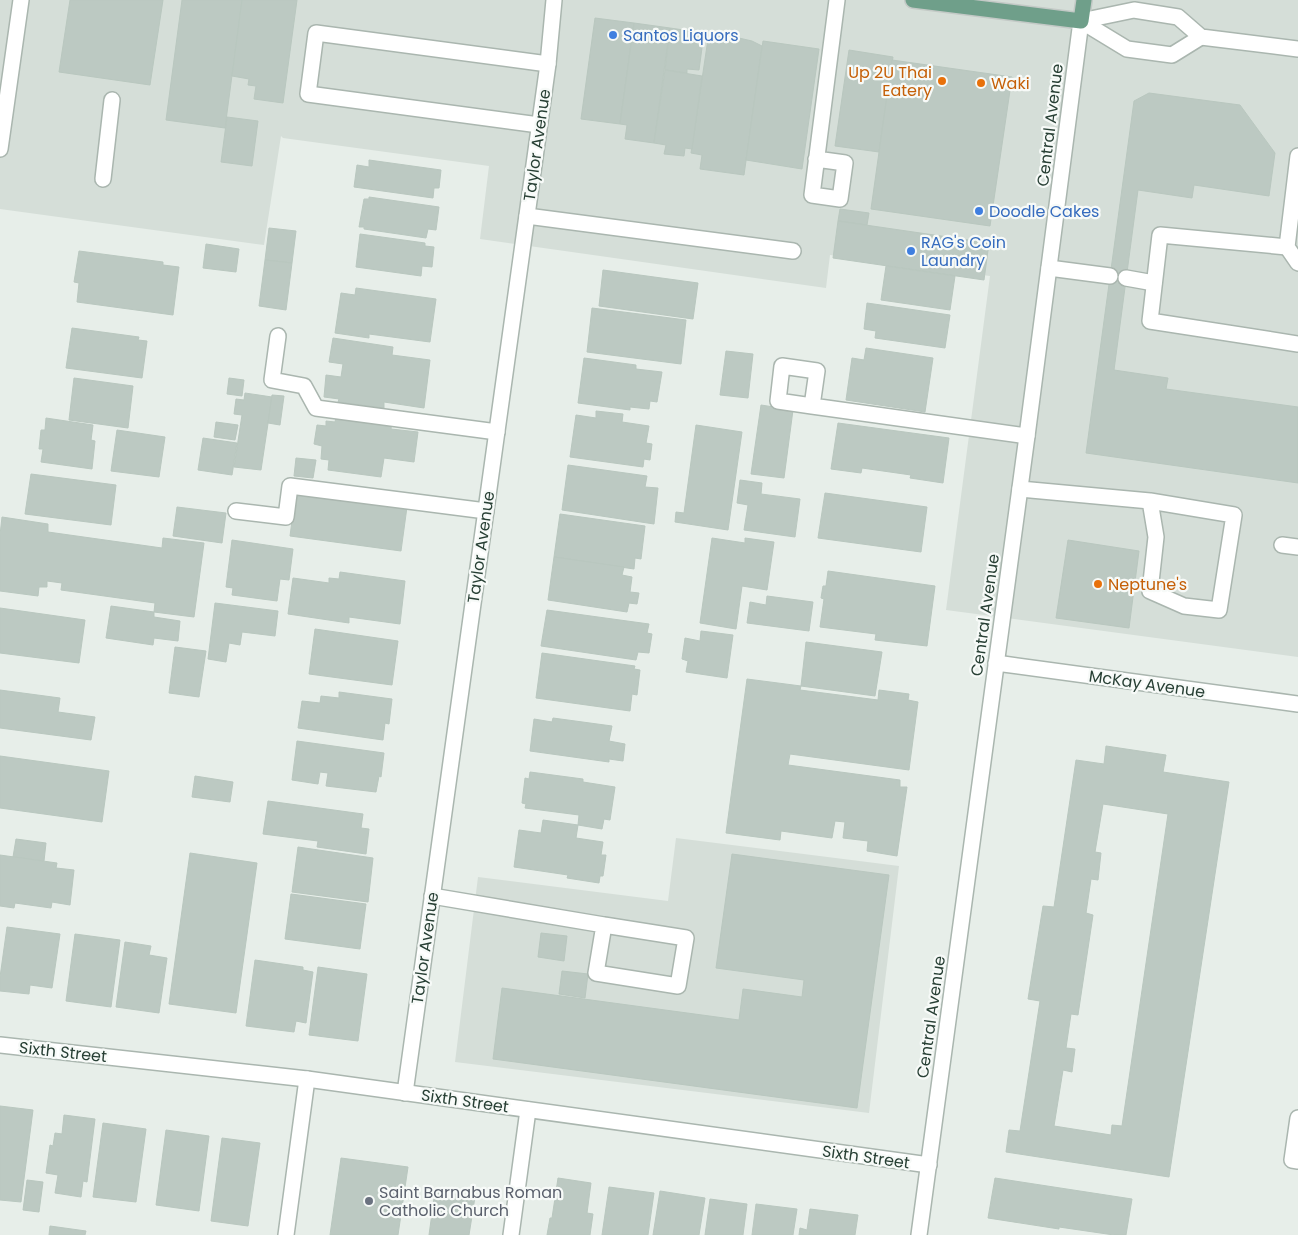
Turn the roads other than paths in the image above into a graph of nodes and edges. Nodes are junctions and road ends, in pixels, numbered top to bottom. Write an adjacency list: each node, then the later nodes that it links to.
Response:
1 (20, 0): 12 (street)
2 (554, 0): 9 (street, Taylor Avenue)
3 (837, 0): 14 (street)
4 (913, 0): 6 (main road)
5 (1084, 0): 6 (main road, Central Avenue)
6 (1081, 21): 7 (street); 7 (street); 20 (street, Central Avenue)
7 (1201, 37): 8 (street)
8 (1298, 49)
9 (548, 64): 11 (street, Taylor Avenue); 11 (street)
10 (112, 100): 15 (street)
11 (539, 125): 16 (street, Taylor Avenue)
12 (0, 149)
13 (1298, 156): 17 (street)
14 (816, 159)
15 (103, 179)
16 (527, 216): 18 (street); 27 (street, Taylor Avenue)
17 (1287, 247): 19 (street); 23 (street)
18 (793, 252)
19 (1298, 263)
20 (1049, 268): 21 (street); 28 (street, Central Avenue)
21 (1110, 276)
22 (1126, 278): 23 (street)
23 (1154, 283): 25 (street)
24 (278, 336): 27 (street)
25 (1298, 344)
26 (812, 406): 28 (street)
27 (497, 432): 32 (street, Taylor Avenue)
28 (1027, 436): 29 (street, Central Avenue)
29 (1020, 489): 30 (street); 35 (street, Central Avenue)
30 (1150, 501): 30 (street)
31 (236, 511): 32 (street)
32 (486, 511): 37 (street, Taylor Avenue)
33 (1282, 545): 34 (street)
34 (1298, 547)
35 (996, 663): 36 (street, McKay Avenue); 45 (street, Central Avenue)
36 (1298, 704)
37 (432, 896): 38 (street); 41 (street, Taylor Avenue)
38 (604, 925): 38 (street)
39 (0, 1045): 40 (street, Sixth Street)
40 (308, 1080): 41 (street, Sixth Street); 46 (street)
41 (405, 1093): 42 (street, Sixth Street)
42 (528, 1110): 45 (street, Sixth Street); 47 (street)
43 (1298, 1118): 44 (street)
44 (1298, 1161)
45 (929, 1165): 48 (street, Central Avenue)
46 (286, 1235)
47 (511, 1235)
48 (919, 1235)

